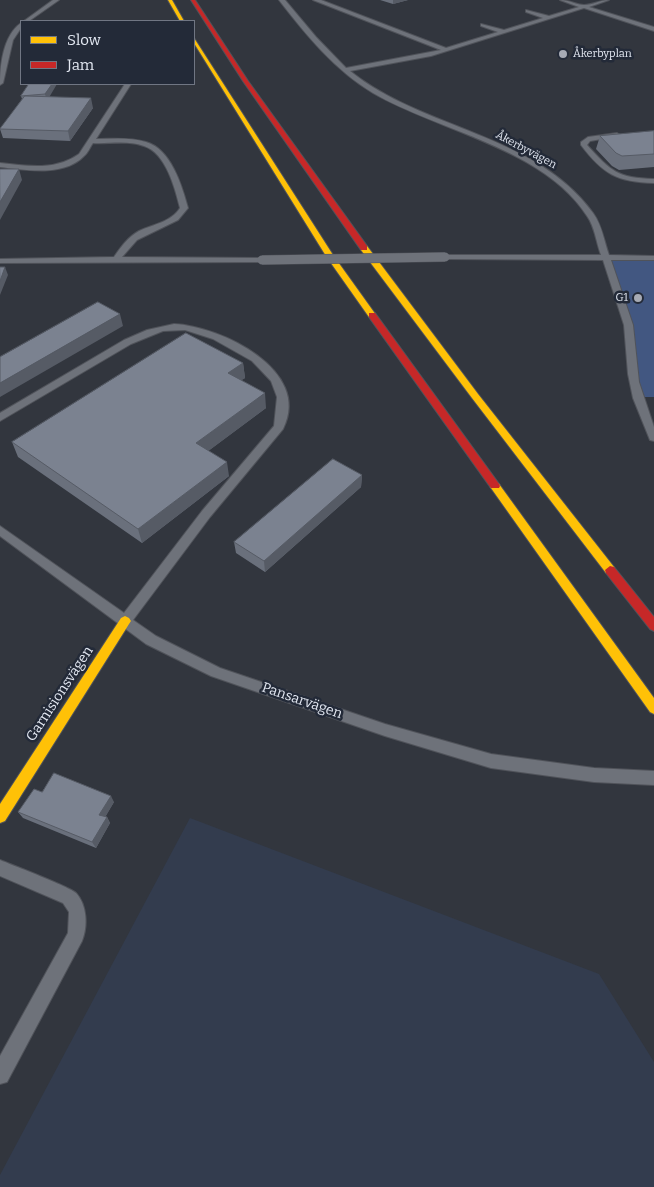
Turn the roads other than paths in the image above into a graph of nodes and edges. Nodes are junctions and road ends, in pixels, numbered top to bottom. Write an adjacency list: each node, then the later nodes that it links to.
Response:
1 (56, 0): 13 (lane)
2 (170, 0): 14 (main road)
3 (193, 0): 37 (main road)
4 (282, 0): 22 (lane, Åkerbyvägen)
5 (316, 0): 8 (lane); 10 (lane)
6 (563, 0): 9 (lane)
7 (606, 0): 9 (lane)
8 (336, 1): 10 (lane)
9 (585, 7): 12 (lane); 16 (lane)
10 (337, 8): 21 (lane)
11 (528, 11): 12 (lane)
12 (550, 18): 18 (lane)
13 (27, 20)
14 (181, 20)
15 (483, 25): 18 (lane)
16 (654, 29)
17 (18, 32): 19 (lane); 23 (lane)
18 (504, 32): 21 (lane)
19 (7, 33)
20 (195, 41): 38 (main road)
21 (447, 50): 22 (lane)
22 (344, 70): 29 (lane, Åkerbyvägen)
23 (0, 83)
24 (127, 85): 26 (lane)
25 (621, 135): 28 (lane)
26 (91, 141): 27 (lane); 31 (lane)
27 (0, 164)
28 (654, 181)
29 (606, 257): 30 (lane); 31 (lane, bridge); 34 (lane, Åkerbyvägen)
30 (654, 258)
31 (116, 260): 32 (lane)
32 (0, 261)
33 (0, 418): 36 (lane)
34 (654, 438)
35 (0, 530): 36 (lane, Pansarvägen)
36 (125, 621): 39 (lane, Pansarvägen); 40 (main road, Garnisionsvägen)
37 (654, 626)
38 (654, 708)
39 (648, 778)
40 (0, 816)
41 (0, 868): 42 (lane)
42 (0, 1074)

